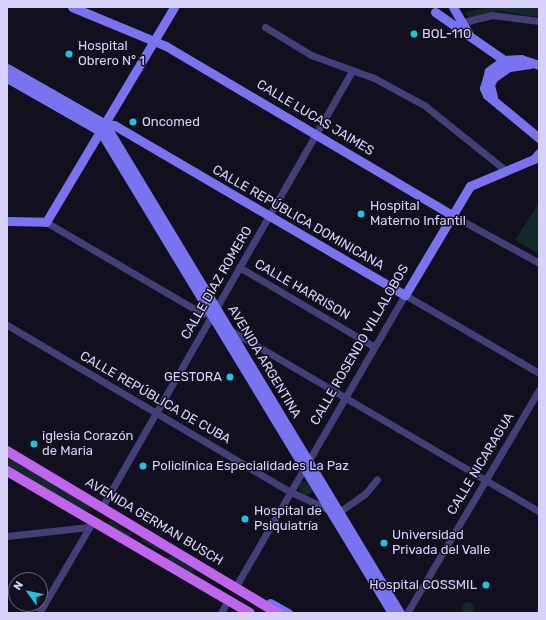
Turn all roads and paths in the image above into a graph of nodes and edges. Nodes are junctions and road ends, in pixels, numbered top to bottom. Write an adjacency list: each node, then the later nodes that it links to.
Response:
1 (72, 7): 9 (main road, CALLE LUCAS JAIMES)
2 (174, 7): 9 (main road)
3 (453, 7): 4 (main road); 6 (main road)
4 (433, 10): 8 (main road)
5 (539, 21): 6 (street)
6 (464, 22): 8 (main road)
7 (265, 27): 15 (street)
8 (468, 33): 10 (main road)
9 (154, 40): 21 (main road); 22 (main road, CALLE LUCAS JAIMES)
10 (485, 49): 11 (main road); 14 (main road)
11 (504, 60): 12 (main road); 14 (main road)
12 (537, 64): 18 (main road)
13 (7, 68): 17 (main road)
14 (489, 70): 18 (main road)
15 (352, 71): 22 (street, CALLE DIAZ ROMERO); 25 (street)
16 (7, 78): 17 (main road)
17 (18, 79): 19 (main road); 20 (main road)
18 (495, 101): 23 (main road)
19 (77, 106): 20 (main road); 21 (main road)
20 (72, 115): 21 (main road)
21 (103, 127): 27 (main road, CALLE REPÚBLICA DOMINICANA); 29 (main road); 33 (main road, AVENIDA ARGENTINA)
22 (317, 133): 26 (main road, CALLE LUCAS JAIMES); 27 (street, CALLE DIAZ ROMERO)
23 (539, 138)
24 (539, 153): 25 (main road, CALLE ROSENDO VILLALOBOS)
25 (505, 170): 26 (main road, CALLE ROSENDO VILLALOBOS)
26 (450, 214): 30 (street, CALLE LUCAS JAIMES); 32 (main road, CALLE ROSENDO VILLALOBOS)
27 (270, 217): 31 (street, CALLE DIAZ ROMERO); 32 (main road, CALLE REPÚBLICA DOMINICANA)
28 (7, 221): 29 (main road)
29 (46, 222): 33 (street)
30 (539, 263)
31 (239, 267): 33 (street, CALLE DIAZ ROMERO); 36 (street, CALLE HARRISON)
32 (405, 295): 36 (street, CALLE ROSENDO VILLALOBOS); 37 (street, CALLE REPÚBLICA DOMINICANA)
33 (214, 311): 35 (main road, AVENIDA ARGENTINA); 40 (street, CALLE DIAZ ROMERO)
34 (7, 326): 40 (street, CALLE REPÚBLICA DE CUBA)
35 (227, 332): 39 (street); 42 (main road, AVENIDA ARGENTINA)
36 (373, 346): 39 (street, CALLE ROSENDO VILLALOBOS)
37 (539, 373)
38 (539, 390): 45 (street, CALLE NICARAGUA)
39 (346, 398): 42 (street, CALLE ROSENDO VILLALOBOS); 45 (street)
40 (156, 412): 46 (street, CALLE REPÚBLICA DE CUBA); 47 (street, CALLE DIAZ ROMERO)
41 (7, 451): 47 (main road, AVENIDA GERMAN BUSCH)
42 (307, 465): 46 (street, CALLE ROSENDO VILLALOBOS); 48 (main road, AVENIDA ARGENTINA); 50 (main road, AVENIDA ARGENTINA)
43 (7, 471): 51 (main road)
44 (377, 479): 50 (street)
45 (486, 479): 49 (street); 64 (street, CALLE NICARAGUA)
46 (291, 492): 48 (street, CALLE REPÚBLICA DE CUBA); 55 (street, CALLE ROSENDO VILLALOBOS)
47 (102, 507): 51 (main road); 55 (main road, AVENIDA GERMAN BUSCH)
48 (329, 510): 53 (main road, AVENIDA ARGENTINA)
49 (539, 511)
50 (339, 512): 53 (main road, AVENIDA ARGENTINA)
51 (91, 524): 52 (street); 56 (main road); 57 (street)
52 (7, 536)
53 (355, 546): 54 (main road, AVENIDA ARGENTINA)
54 (375, 579): 62 (main road, AVENIDA ARGENTINA); 63 (main road, AVENIDA ARGENTINA)
55 (236, 586): 56 (main road); 60 (main road); 61 (main road, AVENIDA GERMAN BUSCH)
56 (228, 600): 58 (street); 59 (main road)
57 (39, 613)
58 (221, 613)
59 (250, 613)
60 (278, 613)
61 (288, 613)
62 (392, 613)
63 (400, 613)
64 (407, 613)

